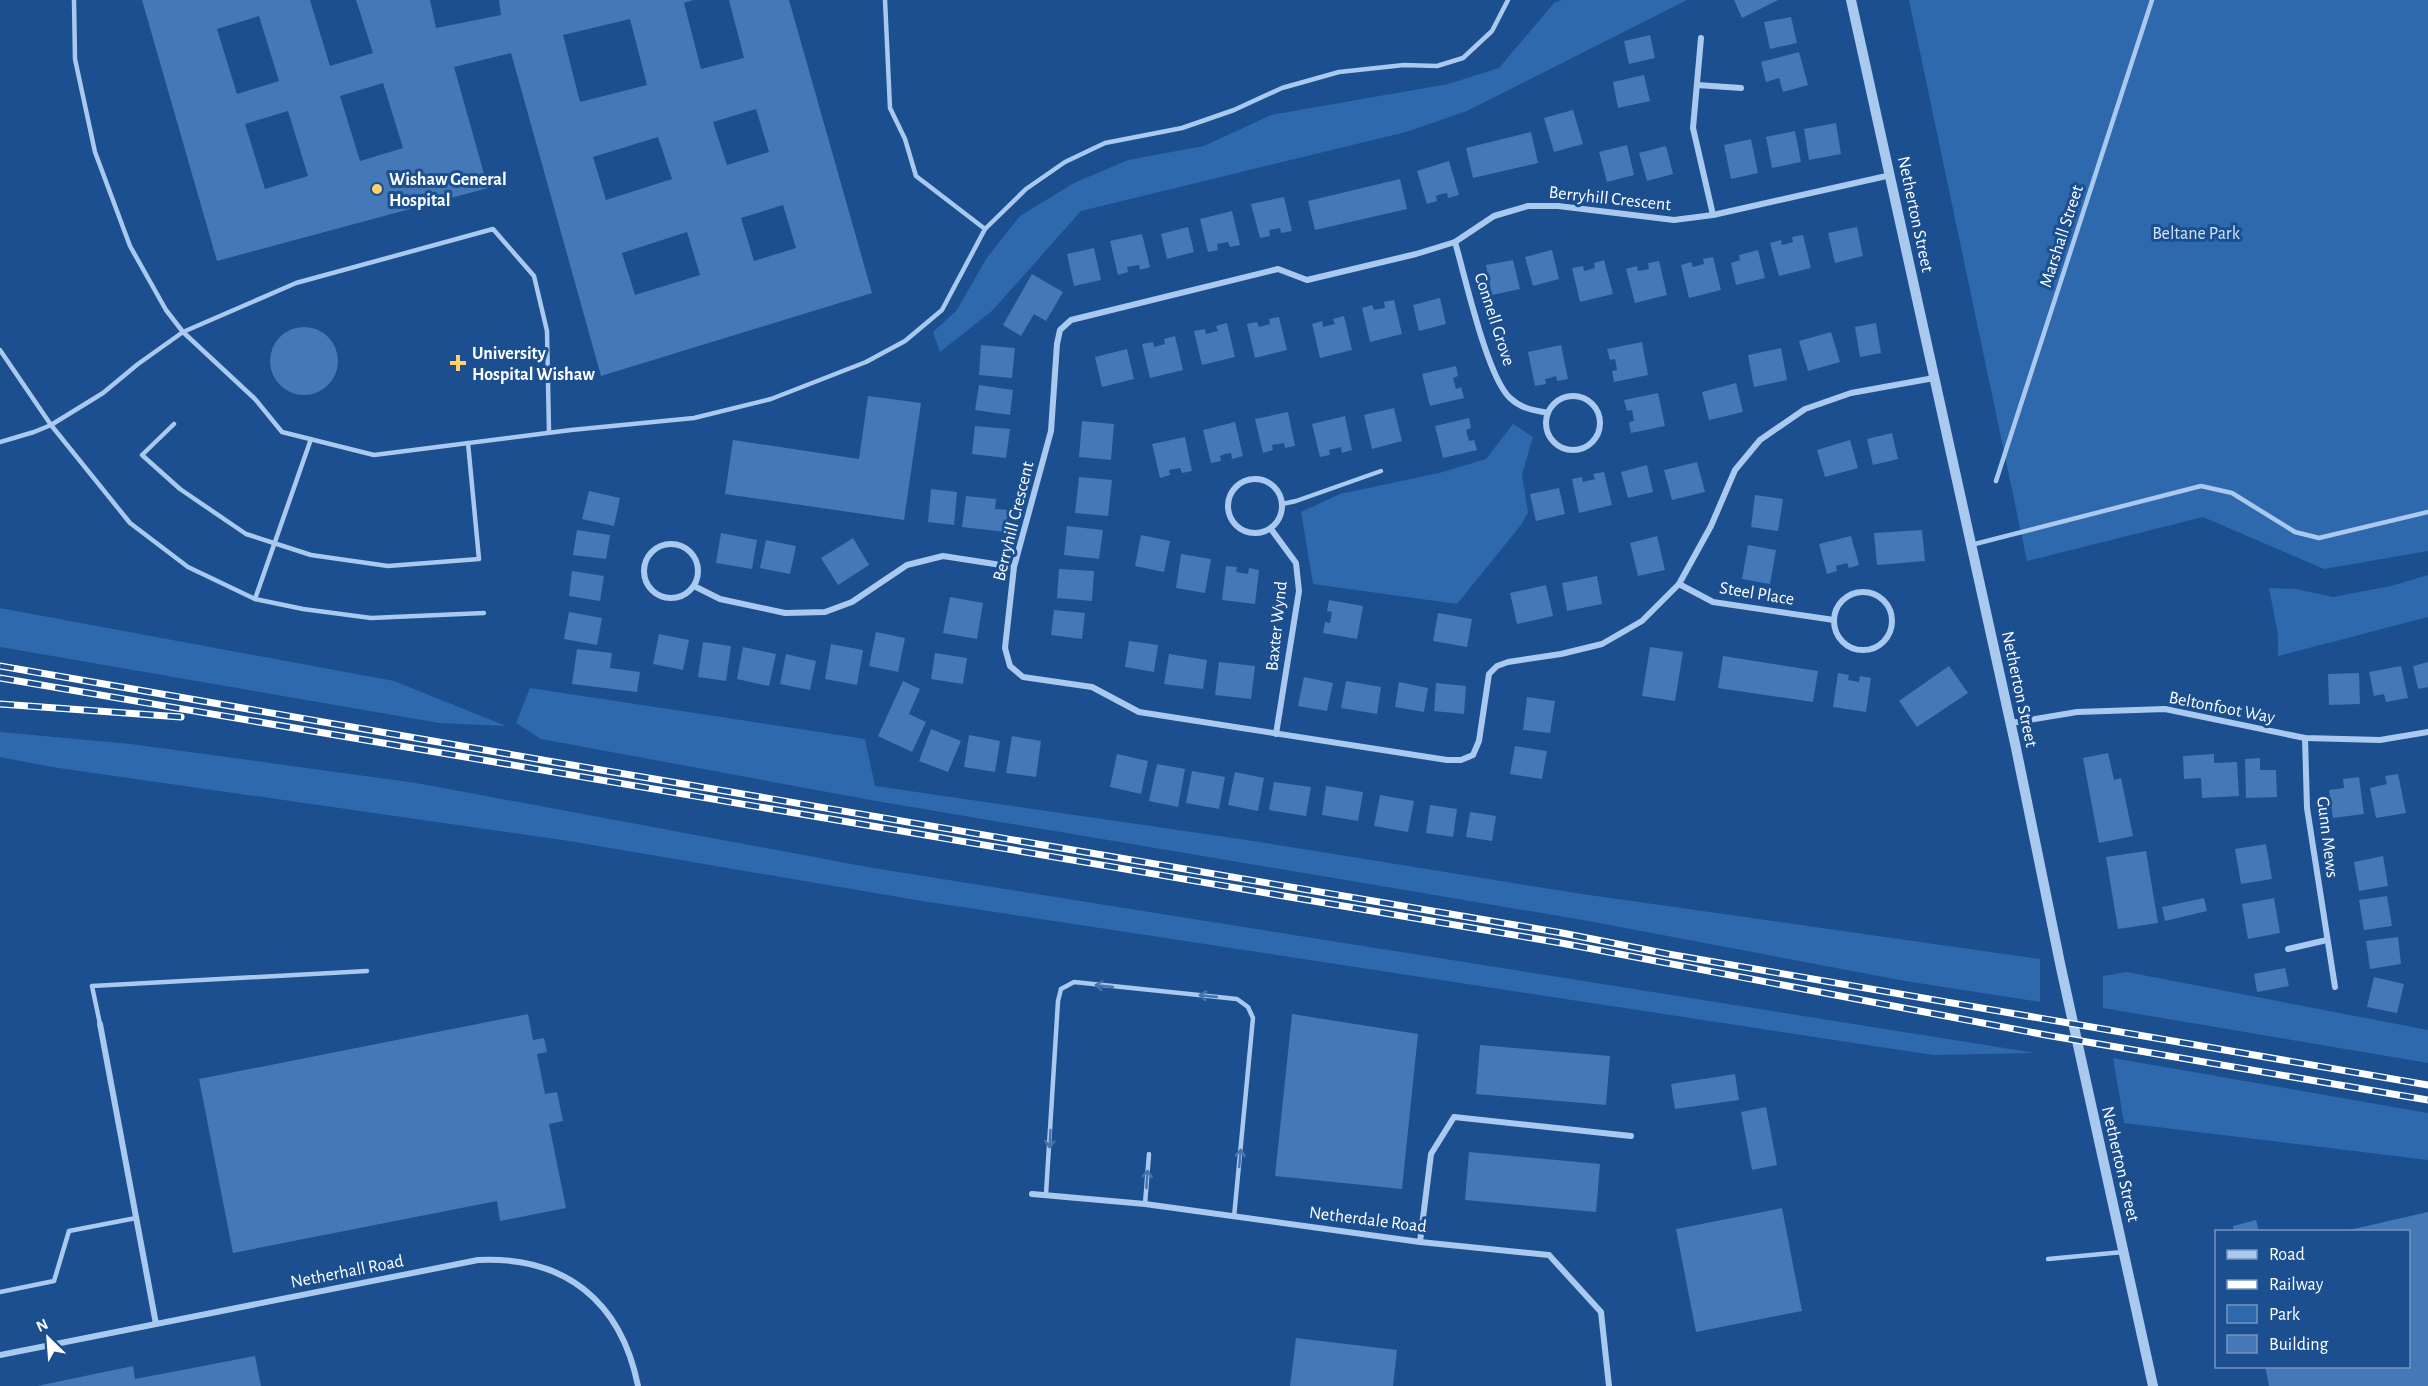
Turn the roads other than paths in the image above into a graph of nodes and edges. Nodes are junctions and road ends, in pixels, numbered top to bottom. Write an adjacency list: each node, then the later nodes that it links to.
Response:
1 (74, 0): 13 (lane)
2 (885, 0): 11 (lane)
3 (1508, 0): 11 (lane)
4 (1851, 0): 9 (street, Netherton Street)
5 (2152, 0): 24 (lane, Marshall Street)
6 (1701, 38): 7 (street)
7 (1697, 85): 8 (street); 10 (street)
8 (1741, 88)
9 (1891, 175): 10 (street, Berryhill Crescent); 15 (street, Netherton Street)
10 (1713, 215): 12 (street, Berryhill Crescent)
11 (985, 229): 19 (lane)
12 (1455, 242): 16 (street, Connell Grove); 30 (street, Berryhill Crescent)
13 (183, 332): 18 (lane); 19 (lane); 20 (lane)
14 (0, 350): 18 (lane)
15 (1934, 378): 29 (street, Netherton Street); 31 (street, Berryhill Crescent)
16 (1548, 414): 16 (street)
17 (174, 424): 28 (lane)
18 (51, 425): 21 (lane); 33 (lane)
19 (549, 432): 22 (lane)
20 (311, 439): 22 (lane); 28 (lane)
21 (0, 442)
22 (468, 443): 28 (lane)
23 (1381, 471): 25 (lane)
24 (1996, 481)
25 (1282, 504): 27 (street); 27 (street)
26 (2428, 512): 29 (lane)
27 (1270, 529): 38 (street, Baxter Wynd)
28 (275, 543): 33 (lane)
29 (1971, 545): 36 (street, Netherton Street)
30 (1014, 567): 32 (street); 38 (street, Berryhill Crescent)
31 (1679, 584): 35 (street, Steel Place); 38 (street, Berryhill Crescent)
32 (694, 586): 32 (street)
33 (255, 599): 34 (lane)
34 (484, 612)
35 (1834, 620): 35 (street)
36 (2011, 723): 39 (street, Beltonfoot Way); 53 (street, Netherton Street)
37 (2428, 732): 39 (street, Beltonfoot Way)
38 (1276, 734)
39 (2305, 738): 40 (street, Gunn Mews)
40 (2327, 940): 41 (street); 43 (street, Gunn Mews)
41 (2288, 949)
42 (367, 971): 44 (lane)
43 (2335, 987)
44 (100, 1024): 51 (street)
45 (1631, 1136): 52 (street)
46 (1149, 1154): 49 (lane, one-way to 46)
47 (1032, 1194): 48 (street, Netherdale Road)
48 (1046, 1194): 49 (street, Netherdale Road); 50 (lane, one-way to 48)
49 (1145, 1204): 50 (street, Netherdale Road)
50 (1234, 1217): 52 (street, Netherdale Road)
51 (136, 1218): 55 (lane); 56 (street)
52 (1420, 1242): 59 (street, Netherdale Road)
53 (2124, 1252): 54 (lane); 60 (street, Netherton Street)
54 (2048, 1259)
55 (0, 1292)
56 (156, 1324): 57 (street, Netherhall Road); 58 (street, Netherhall Road)
57 (0, 1355)
58 (638, 1386)
59 (1609, 1386)
60 (2153, 1386)

